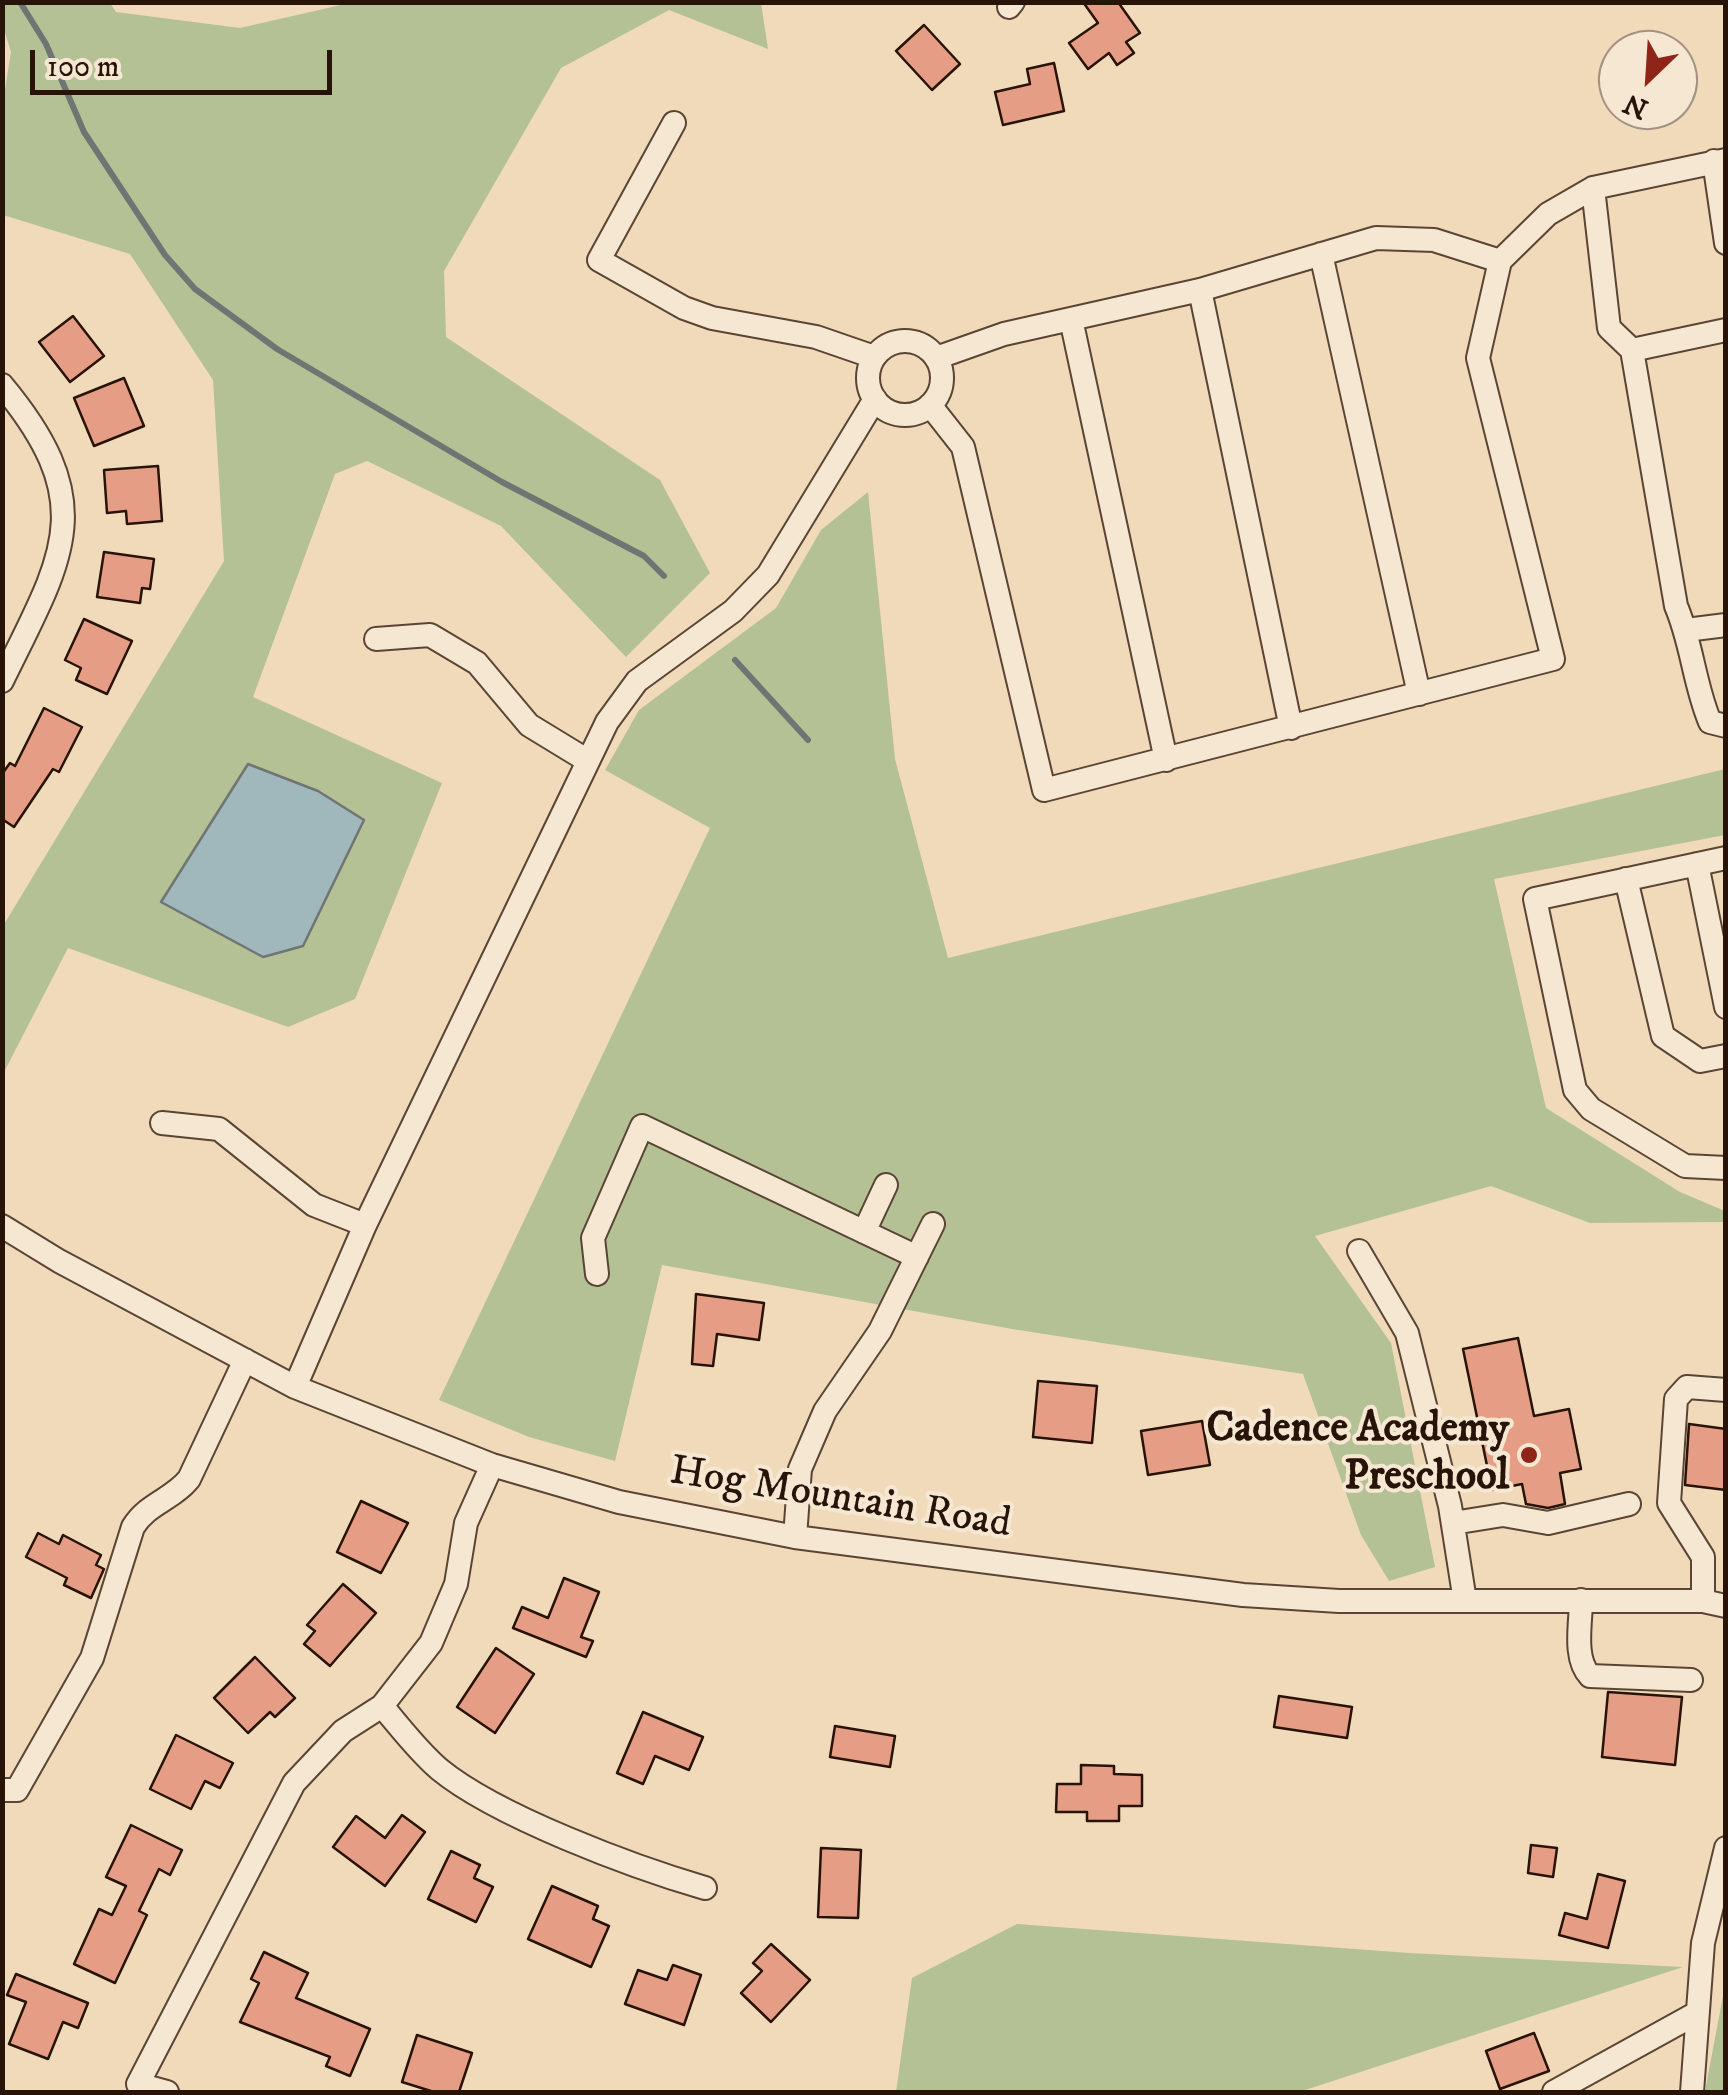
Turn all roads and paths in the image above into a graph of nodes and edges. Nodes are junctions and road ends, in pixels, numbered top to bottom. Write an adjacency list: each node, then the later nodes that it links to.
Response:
1 (674, 123): 11 (street)
2 (1720, 160): 3 (street); 4 (street)
3 (1593, 188): 6 (street); 10 (street)
4 (1726, 243)
5 (1322, 254): 6 (street); 7 (street); 20 (street)
6 (1500, 260): 20 (street)
7 (1200, 290): 8 (street); 22 (street)
8 (1071, 319): 12 (street); 24 (street)
9 (1726, 330): 10 (street)
10 (1632, 350): 17 (street)
11 (874, 357): 12 (street); 14 (street)
12 (936, 358): 15 (street)
13 (2, 385): 19 (street)
14 (875, 399): 15 (street); 23 (street)
15 (930, 405): 24 (street)
16 (1726, 625): 17 (street)
17 (1686, 630): 21 (street)
18 (376, 639): 23 (street)
19 (2, 681)
20 (1419, 694): 22 (street)
21 (1726, 726)
22 (1290, 728): 24 (street)
23 (588, 760): 36 (street)
24 (1166, 760)
25 (1726, 858): 26 (street)
26 (1697, 864): 27 (street); 28 (street)
27 (1626, 879): 30 (street); 32 (street)
28 (1721, 961): 29 (street)
29 (1726, 1007)
30 (1726, 1056)
31 (162, 1122): 36 (street)
32 (1726, 1168)
33 (886, 1185): 37 (street)
34 (934, 1224): 39 (street)
35 (2, 1226): 41 (street, Hog Mountain Road)
36 (364, 1226): 42 (street)
37 (864, 1232): 39 (street); 40 (street)
38 (1359, 1251): 46 (street)
39 (917, 1257): 47 (street)
40 (598, 1274)
41 (245, 1360): 42 (street, Hog Mountain Road); 53 (street)
42 (295, 1386): 44 (street, Hog Mountain Road)
43 (1726, 1390): 50 (street)
44 (492, 1465): 47 (street, Hog Mountain Road); 52 (street)
45 (1629, 1504): 46 (street)
46 (1452, 1523): 49 (street)
47 (794, 1537): 49 (street, Hog Mountain Road)
48 (1581, 1600): 49 (street, Hog Mountain Road); 50 (street, Hog Mountain Road); 51 (street)
49 (1464, 1601)
50 (1714, 1604)
51 (1691, 1680)
52 (382, 1706): 55 (street); 57 (street)
53 (2, 1790)
54 (1726, 1848): 56 (street)
55 (705, 1888)
56 (1697, 2013): 58 (street); 59 (street)
57 (167, 2092)
58 (1554, 2092)
59 (1692, 2092)

